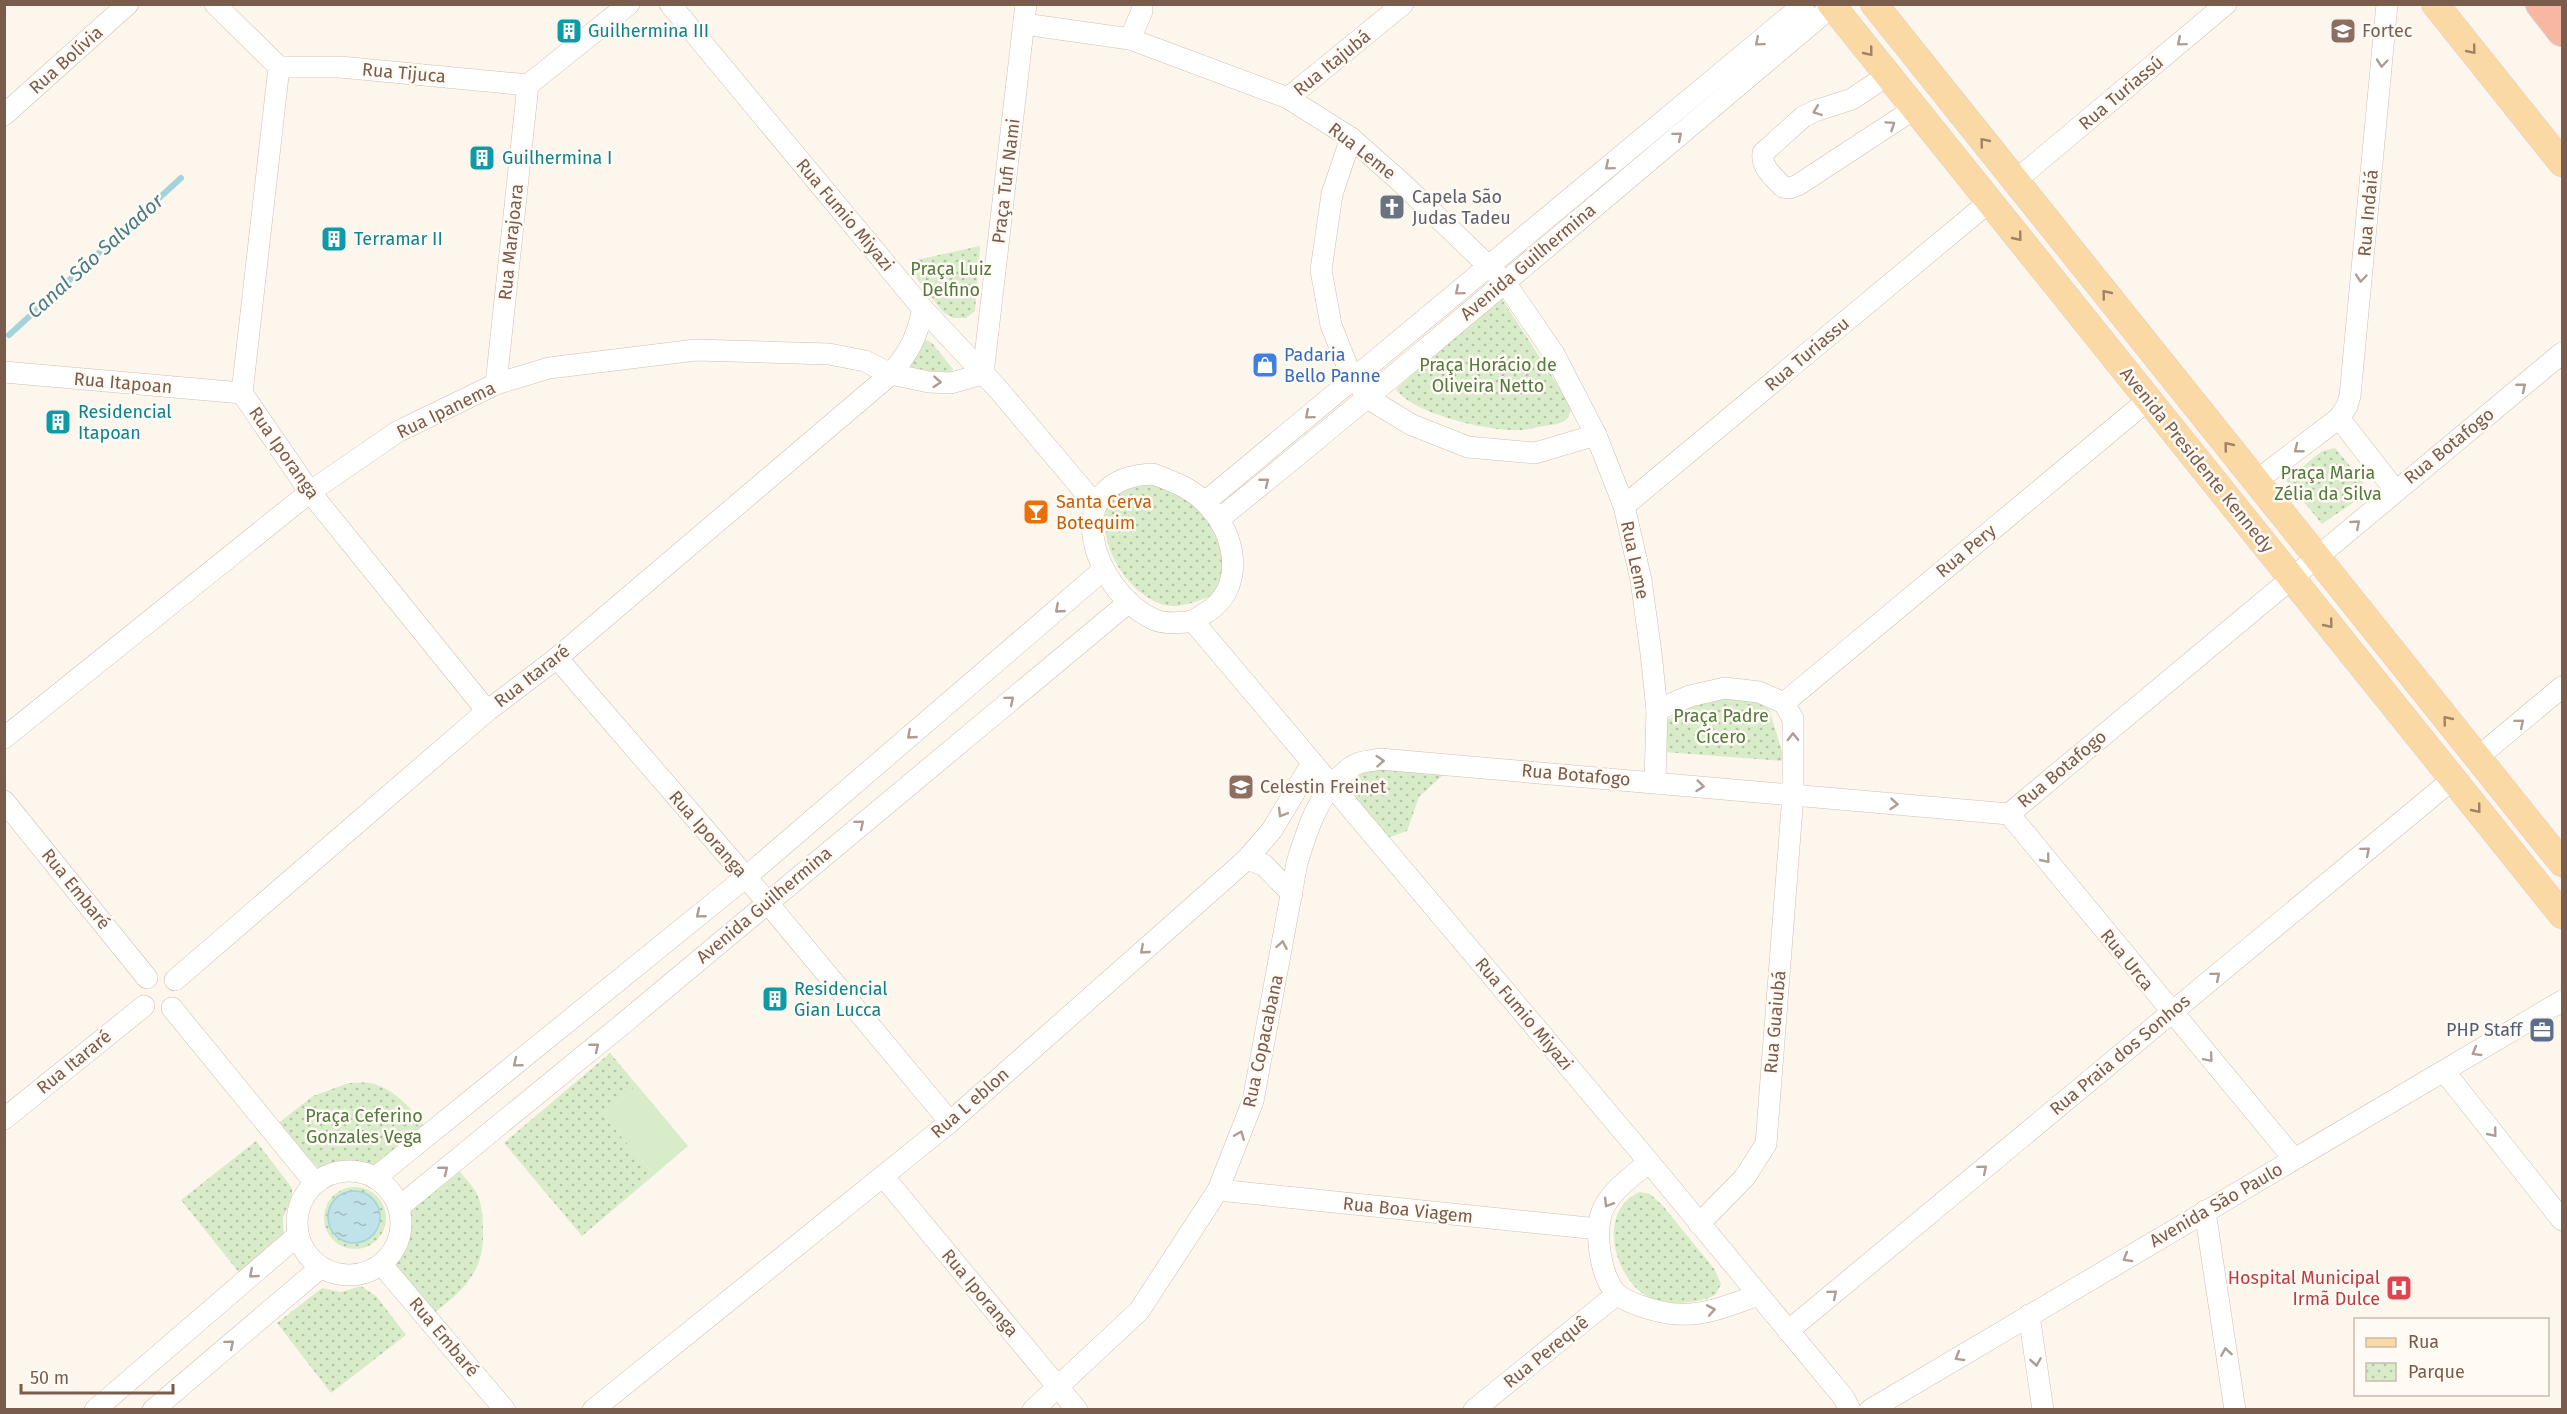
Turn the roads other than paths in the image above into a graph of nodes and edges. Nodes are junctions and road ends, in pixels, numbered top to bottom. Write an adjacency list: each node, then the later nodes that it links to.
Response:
1 (128, 4): 22 (street, Rua Bolívia)
2 (215, 4): 17 (street)
3 (628, 4): 19 (street)
4 (670, 4): 29 (street, Rua Fumio Miyazi)
5 (1142, 4): 16 (street)
6 (1403, 4): 20 (street, Rua Itajubá)
7 (1804, 4): 27 (street, Avenida Guilhermina, one-way to 27)
8 (1874, 4): 25 (main road, Avenida Presidente Kennedy, one-way to 8)
9 (2226, 4): 25 (street, Rua Turiassú, one-way to 25)
10 (2387, 4): 39 (street, Rua Indaiá, one-way to 39)
11 (2435, 4): 24 (main road, one-way to 24)
12 (2541, 4): 15 (highway)
13 (1833, 5): 18 (main road, Avenida Presidente Kennedy, one-way to 18); 28 (street, Avenida Guilhermina, one-way to 13)
14 (1025, 14): 16 (street, Rua Leme); 33 (street, Praça Tufi Nami)
15 (2562, 31)
16 (1130, 39): 20 (street, Rua Leme)
17 (279, 67): 19 (street, Rua Tijuca); 36 (street, Rua Iporanga)
18 (1888, 75): 21 (main road, Avenida Presidente Kennedy); 21 (street, one-way to 21)
19 (528, 85): 35 (street, Rua Marajoara)
20 (1288, 98): 23 (street, Rua Leme)
21 (1914, 109): 26 (main road, Avenida Presidente Kennedy)
22 (4, 114)
23 (1351, 138): 27 (street, Rua Leme); 34 (street)
24 (2562, 163)
25 (2015, 181): 41 (main road, Avenida Presidente Kennedy, one-way to 25)
26 (1989, 202): 38 (main road, Avenida Presidente Kennedy, one-way to 38); 46 (street, Rua Turiassu)
27 (1488, 266): 28 (street, Rua Leme); 34 (street, Avenida Guilhermina, one-way to 34)
28 (1504, 281): 37 (street, Avenida Guilhermina); 40 (street, Rua Leme)
29 (923, 309): 32 (street, Rua Itararé); 33 (street, Rua Fumio Miyazi)
30 (2562, 353): 42 (street, Rua Botafogo, one-way to 30)
31 (4, 372): 36 (street, Rua Itapoan)
32 (891, 374): 33 (street, Rua Ipanema, one-way to 33); 35 (street, Rua Ipanema); 53 (street, Rua Itararé)
33 (983, 374): 45 (street, Rua Fumio Miyazi)
34 (1354, 378): 37 (street); 44 (street, Avenida Guilhermina, one-way to 44)
35 (496, 384): 43 (street, Rua Ipanema)
36 (242, 393): 43 (street, Rua Iporanga)
37 (1369, 399): 40 (street); 47 (street, Avenida Guilhermina, one-way to 37)
38 (2148, 400): 50 (main road, Avenida Presidente Kennedy); 55 (street, Rua Pery)
39 (2339, 418): 41 (street, one-way to 41); 42 (street)
40 (1596, 435): 46 (street, Rua Leme)
41 (2256, 481): 48 (main road, Avenida Presidente Kennedy)
42 (2395, 490): 48 (street, Rua Botafogo, one-way to 42)
43 (310, 492): 57 (street, Rua Iporanga); 58 (street, Rua Ipanema)
44 (1205, 502): 45 (street); 47 (street)
45 (1095, 504): 49 (street)
46 (1624, 506): 56 (street, Rua Leme)
47 (1219, 519): 52 (street)
48 (2316, 558): 50 (street, Rua Botafogo); 59 (main road, Avenida Presidente Kennedy, one-way to 48)
49 (1103, 570): 51 (street); 69 (street, Avenida Guilhermina, one-way to 69)
50 (2292, 578): 61 (main road, Avenida Presidente Kennedy, one-way to 61); 66 (street, Rua Botafogo)
51 (1129, 602): 52 (street); 71 (street, Avenida Guilhermina, one-way to 51)
52 (1193, 621): 60 (street, Rua Fumio Miyazi)
53 (557, 658): 57 (street, Rua Itararé); 69 (street, Rua Iporanga)
54 (2562, 687): 59 (street, one-way to 54)
55 (1784, 703): 56 (street); 64 (street, one-way to 55)
56 (1657, 710): 62 (street, Rua Leme)
57 (487, 711): 74 (street, Rua Itararé)
58 (4, 738)
59 (2477, 758): 68 (main road, Avenida Presidente Kennedy)
60 (1312, 763): 63 (street, Rua Fumio Miyazi); 67 (street, Rua L eblon, one-way to 67)
61 (2453, 779): 72 (main road, Avenida Presidente Kennedy, one-way to 72); 78 (street, Rua Praia dos Sonhos, one-way to 61)
62 (1655, 782): 63 (street, Rua Botafogo, one-way to 62); 64 (street, Rua Botafogo, one-way to 64)
63 (1329, 785): 70 (street, Rua Copacabana); 83 (street, Rua Fumio Miyazi)
64 (1793, 795): 66 (street, Rua Botafogo, one-way to 66); 91 (street, Rua Guaiubá)
65 (4, 801): 73 (street, Rua Embaré)
66 (2009, 814): 78 (street, Rua Urca, one-way to 78)
67 (1247, 859): 70 (street); 81 (street, Rua L eblon, one-way to 81)
68 (2562, 864)
69 (746, 877): 71 (street, Rua Iporanga); 85 (street, Avenida Guilhermina, one-way to 85)
70 (1292, 894): 87 (street, Rua Copacabana, one-way to 70)
71 (767, 902): 81 (street, Rua Iporanga); 88 (street, Avenida Guilhermina, one-way to 71)
72 (2562, 915)
73 (147, 978): 74 (street); 76 (street)
74 (175, 980): 77 (street)
75 (2562, 1001): 79 (street, Avenida São Paulo, one-way to 79)
76 (144, 1006): 77 (street); 80 (street, Rua Itararé)
77 (172, 1008): 86 (street)
78 (2171, 1013): 82 (street, Rua Urca, one-way to 82); 99 (street, Rua Praia dos Sonhos, one-way to 78)
79 (2444, 1071): 82 (street, Avenida São Paulo); 90 (street, one-way to 90)
80 (4, 1119)
81 (950, 1122): 84 (street, Rua L eblon)
82 (2294, 1159): 89 (street, Avenida São Paulo)
83 (1649, 1162): 91 (street, Rua Fumio Miyazi); 92 (street, one-way to 92)
84 (883, 1176): 100 (street, Rua Iporanga); 104 (street, Rua L eblon)
85 (375, 1178): 86 (street); 88 (street)
86 (315, 1183): 93 (street)
87 (1218, 1190): 92 (street, Rua Boa Viagem); 100 (street, Rua Copacabana)
88 (399, 1207): 94 (street)
89 (2205, 1211): 98 (street, Avenida São Paulo, one-way to 98); 111 (street, one-way to 89)
90 (2562, 1220)
91 (1699, 1224): 97 (street, Rua Fumio Miyazi)
92 (1598, 1230): 96 (street)
93 (297, 1236): 95 (street); 101 (street, one-way to 101)
94 (382, 1264): 95 (street); 103 (street, Rua Embaré)
95 (320, 1268): 102 (street, one-way to 95)
96 (1617, 1294): 97 (street, one-way to 97); 107 (street, Rua Perequê)
97 (1758, 1295): 99 (street, Rua Fumio Miyazi)
98 (2029, 1316): 109 (street, Avenida São Paulo, one-way to 109); 110 (street, one-way to 110)
99 (1788, 1331): 108 (street, Rua Fumio Miyazi)
100 (1059, 1387): 105 (street, Rua Copacabana); 106 (street, Rua Iporanga)
101 (95, 1410)
102 (153, 1410)
103 (505, 1410)
104 (593, 1410)
105 (1033, 1410)
106 (1077, 1410)
107 (1474, 1410)
108 (1850, 1410)
109 (1870, 1410)
110 (2043, 1410)
111 (2235, 1410)

